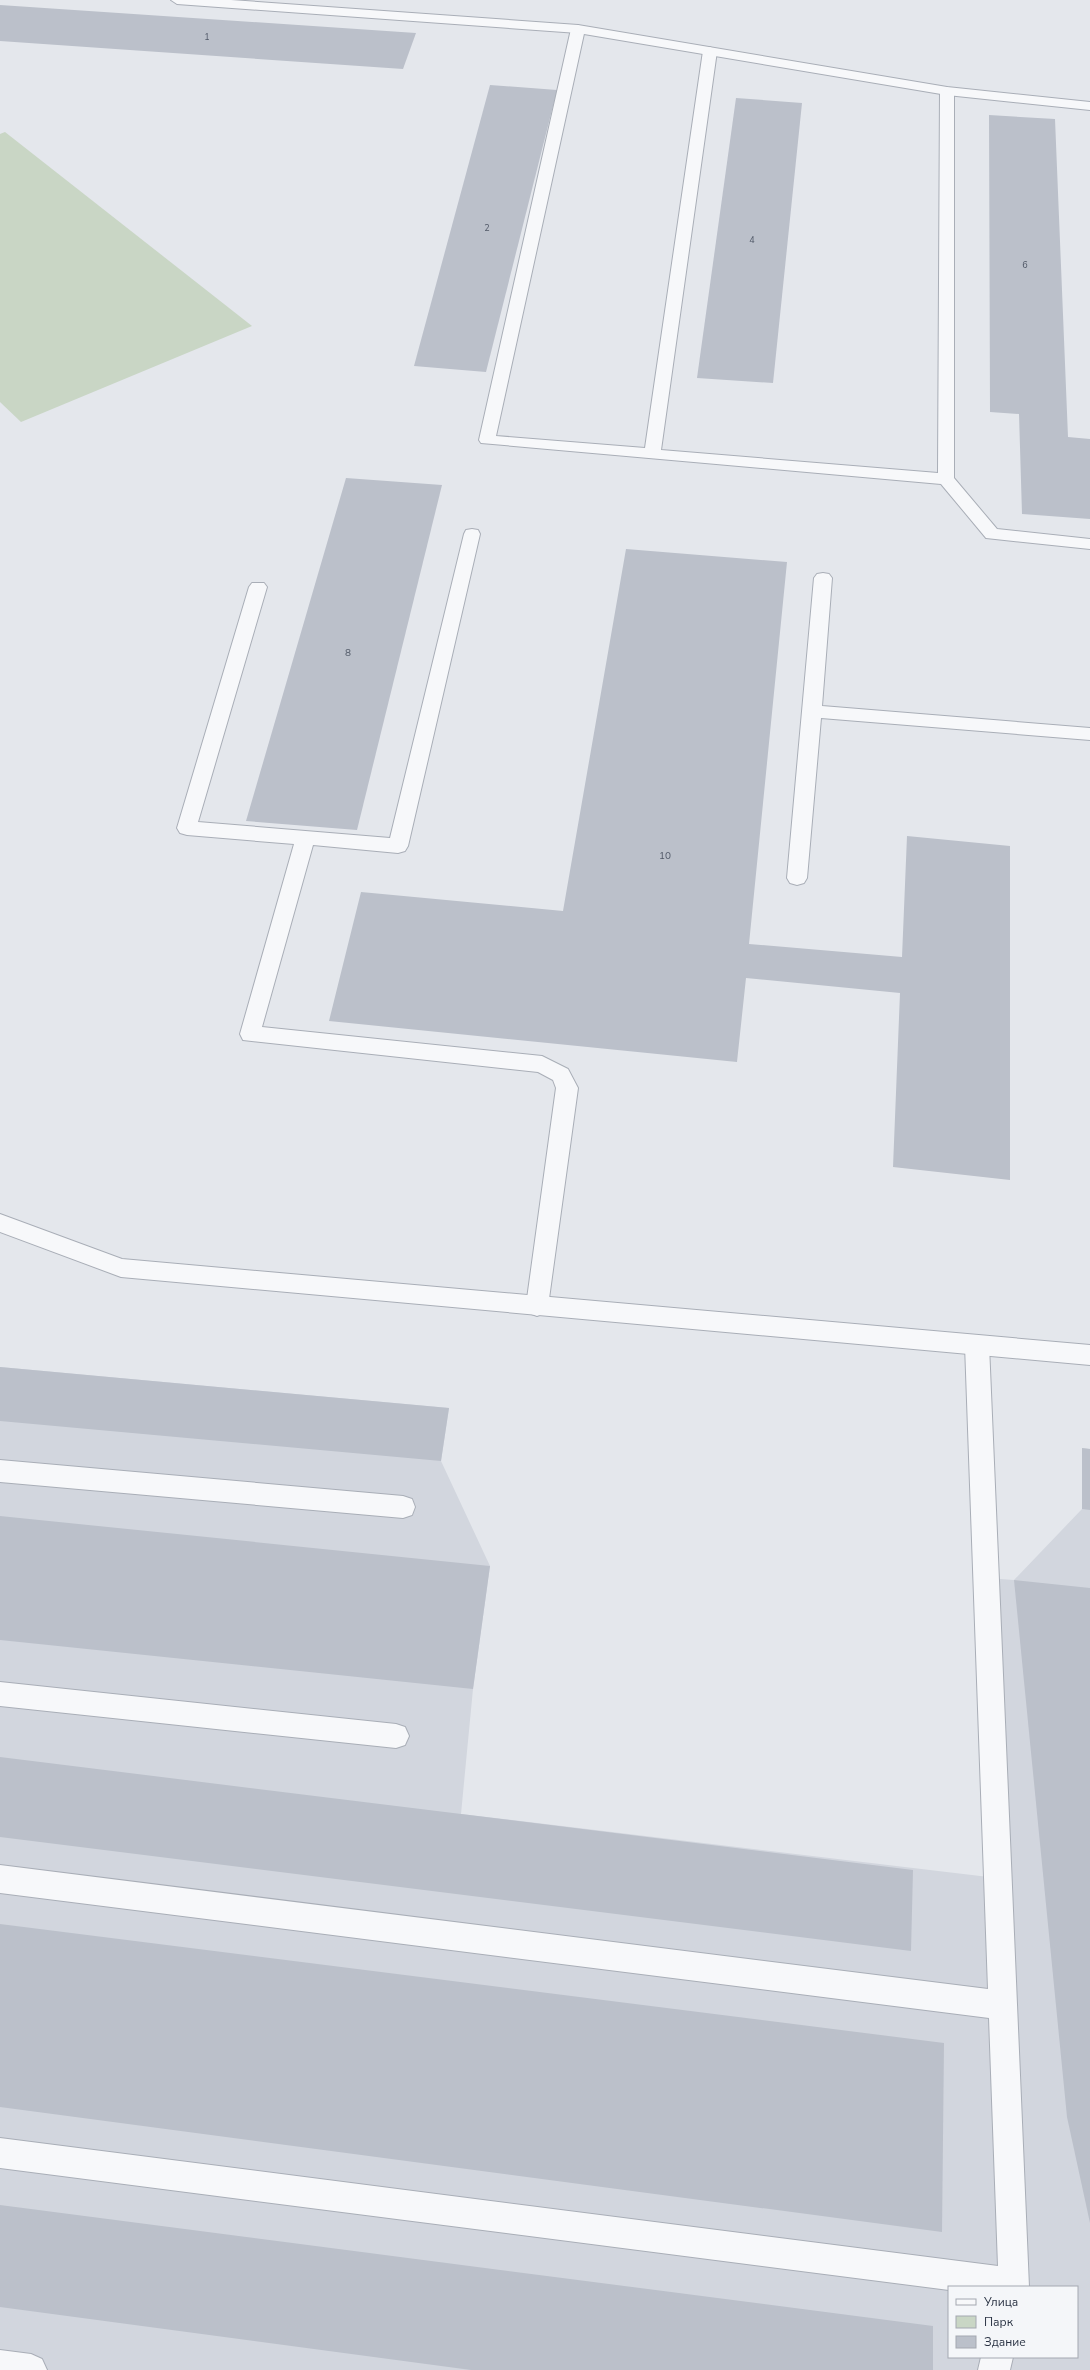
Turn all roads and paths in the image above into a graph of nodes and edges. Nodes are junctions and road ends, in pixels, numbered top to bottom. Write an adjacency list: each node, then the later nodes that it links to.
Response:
1 (177, 0): 2 (street)
2 (578, 29): 3 (street); 6 (street)
3 (710, 51): 4 (street); 6 (street)
4 (947, 91): 5 (street); 7 (street)
5 (1090, 106)
6 (652, 454): 7 (street)
7 (946, 479): 9 (street)
8 (472, 534): 14 (street)
9 (1090, 544)
10 (823, 578): 12 (street)
11 (258, 587): 14 (street)
12 (812, 711): 13 (street); 15 (street)
13 (1090, 734)
14 (306, 838): 17 (street)
15 (797, 878)
16 (0, 1223): 17 (street)
17 (537, 1306): 18 (street)
18 (977, 1345): 19 (street); 25 (street)
19 (1090, 1355)
20 (0, 1471): 21 (street)
21 (403, 1507)
22 (0, 1694): 23 (street)
23 (396, 1736)
24 (0, 1879): 25 (street)
25 (1002, 2005): 27 (street)
26 (0, 2153): 27 (street)
27 (1014, 2285)
28 (998, 2358): 31 (street)
29 (0, 2366): 30 (street)
30 (31, 2370)
31 (994, 2370)

